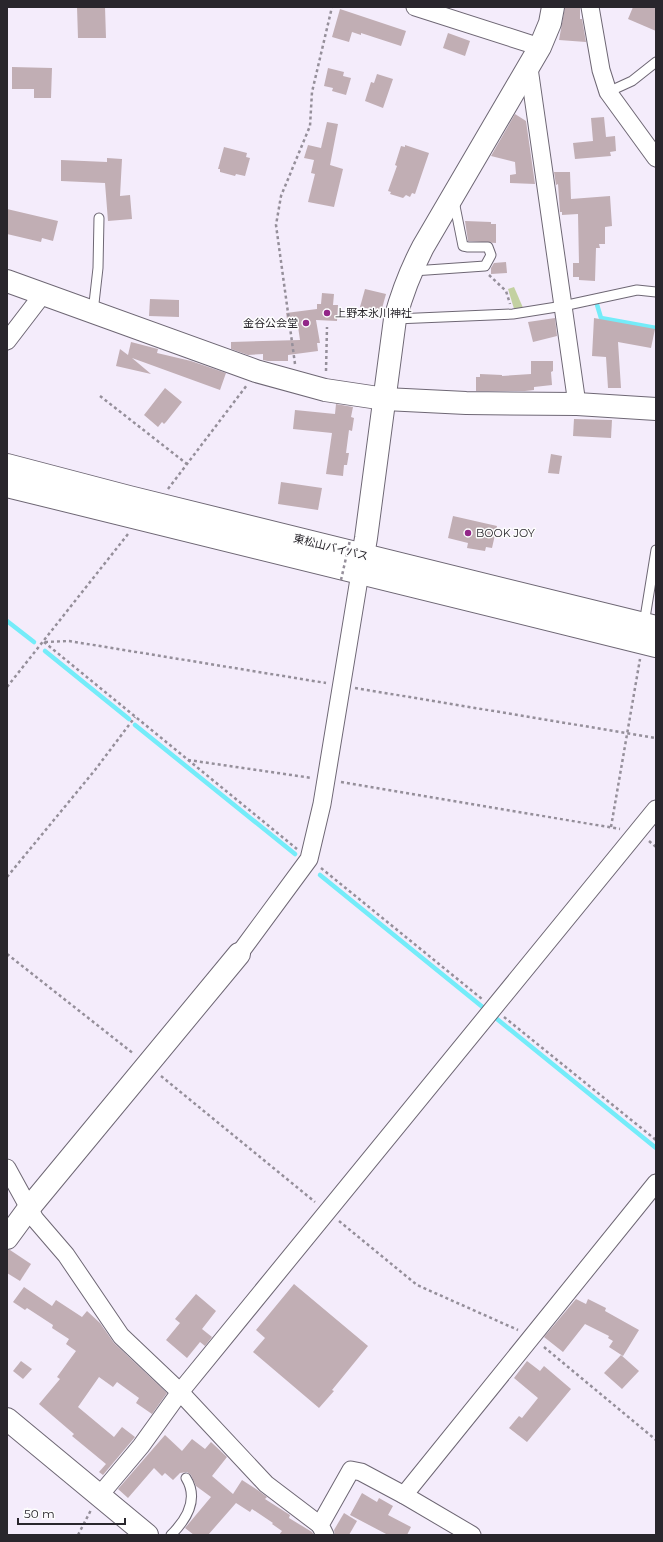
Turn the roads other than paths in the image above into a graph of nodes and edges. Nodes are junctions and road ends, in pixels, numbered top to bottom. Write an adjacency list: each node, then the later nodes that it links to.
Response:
1 (415, 7): 4 (street)
2 (553, 7): 4 (main road)
3 (590, 7): 7 (street)
4 (540, 47): 6 (main road)
5 (656, 62): 7 (lane)
6 (529, 68): 9 (main road); 15 (street)
7 (608, 92): 8 (street)
8 (656, 158)
9 (452, 196): 11 (main road); 11 (lane)
10 (99, 218): 16 (lane)
11 (411, 271): 17 (main road)
12 (7, 281): 14 (main road)
13 (656, 292): 15 (lane)
14 (43, 294): 16 (main road); 18 (street)
15 (563, 306): 17 (lane); 20 (street)
16 (93, 312): 19 (main road)
17 (395, 319): 19 (main road)
18 (7, 341)
19 (385, 399): 20 (main road); 25 (main road)
20 (577, 404): 21 (main road)
21 (656, 409)
22 (7, 466): 25 (main road, 東松山バイパス)
23 (7, 486): 25 (main road, 東松山バイパス)
24 (656, 550): 26 (lane)
25 (353, 562): 26 (main road, 東松山バイパス); 28 (street)
26 (650, 635)
27 (656, 810): 33 (street)
28 (239, 954): 31 (main road)
29 (7, 1168): 31 (street)
30 (656, 1183): 36 (street)
31 (29, 1208): 32 (main road); 33 (street)
32 (7, 1238)
33 (180, 1392): 37 (street); 38 (street)
34 (7, 1420): 37 (main road)
35 (186, 1478): 40 (lane)
36 (404, 1495): 38 (street); 41 (street)
37 (99, 1496): 39 (main road)
38 (322, 1530)
39 (147, 1535)
40 (171, 1535)
41 (472, 1535)

